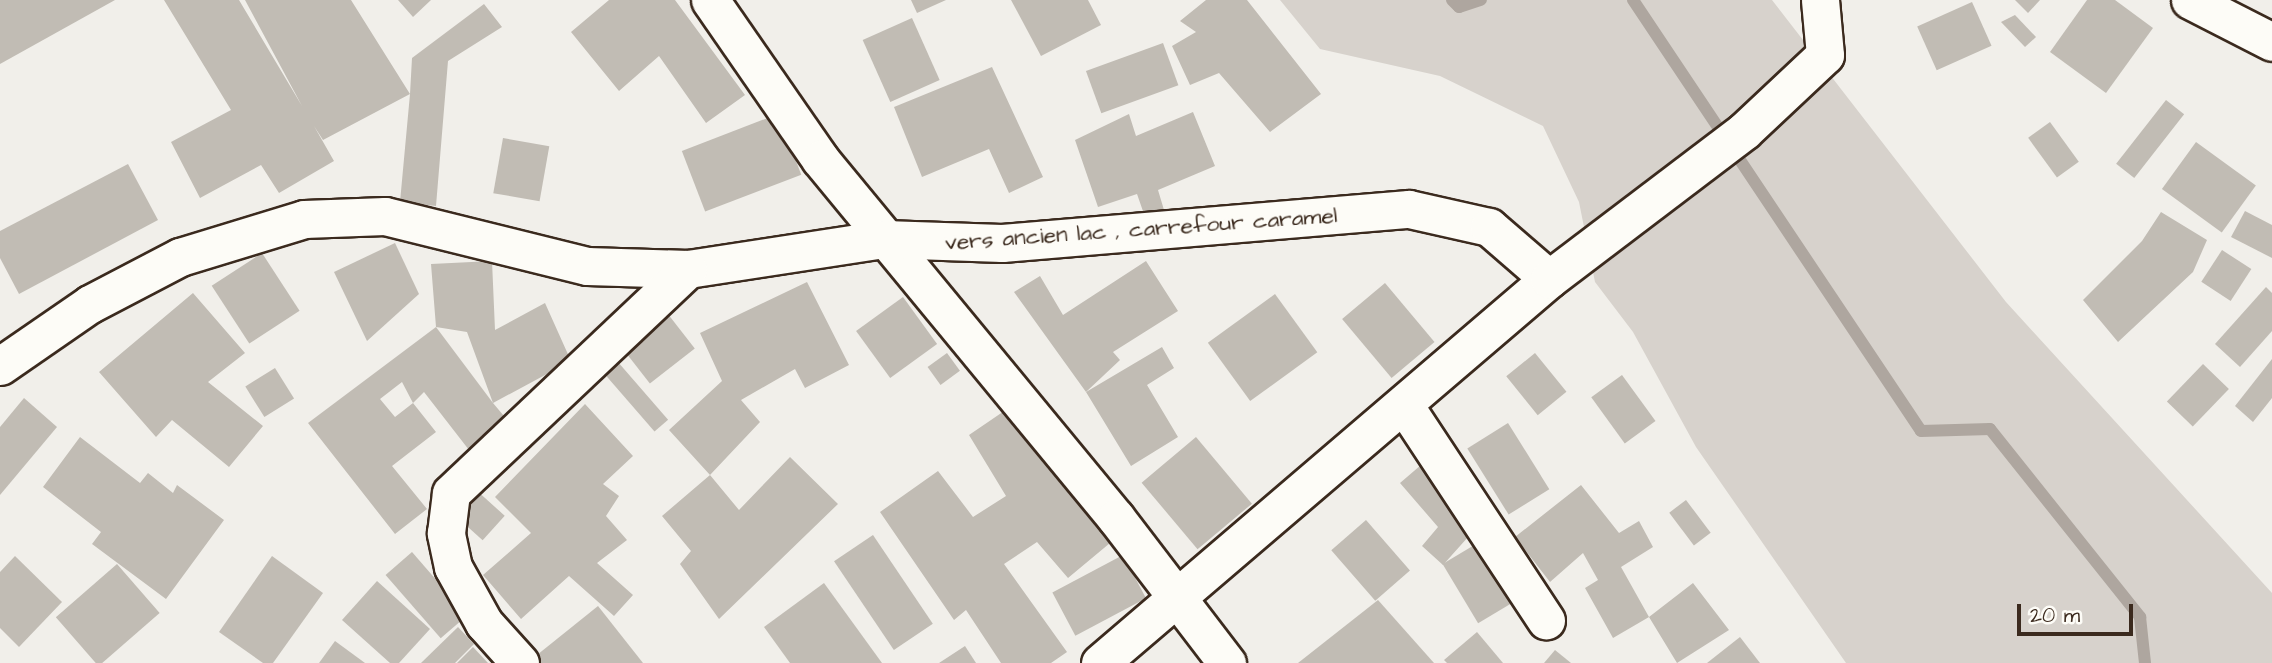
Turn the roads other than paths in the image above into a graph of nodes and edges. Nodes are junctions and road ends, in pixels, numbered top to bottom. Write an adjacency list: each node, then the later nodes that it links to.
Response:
1 (710, 0): 5 (street)
2 (1820, 0): 7 (street)
3 (2190, 0): 4 (street)
4 (2272, 41)
5 (884, 239): 6 (street, vers ancien lac , carrefour caramel); 7 (street, vers ancien lac , carrefour caramel); 10 (street)
6 (688, 269): 8 (street, vers ancien lac , carrefour caramel); 12 (street)
7 (1549, 279): 9 (street)
8 (0, 366)
9 (1404, 405): 10 (street); 11 (street)
10 (1176, 603): 13 (street); 14 (street)
11 (1546, 620)
12 (520, 663)
13 (1100, 663)
14 (1227, 663)

